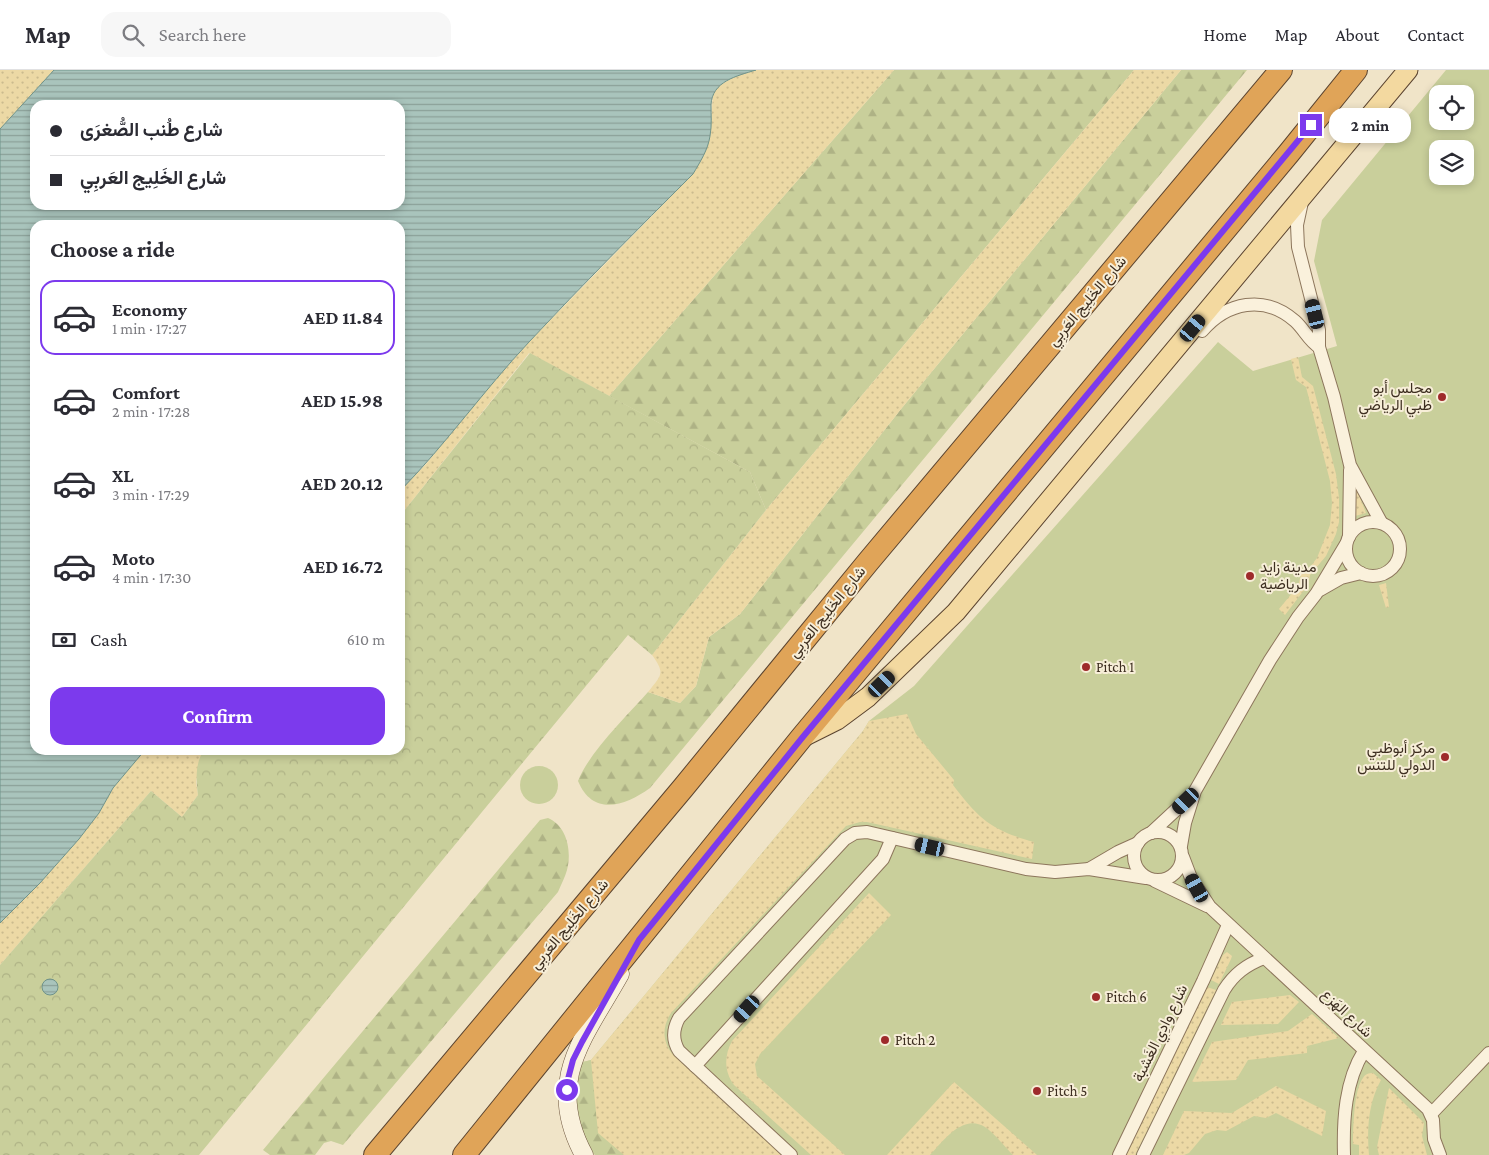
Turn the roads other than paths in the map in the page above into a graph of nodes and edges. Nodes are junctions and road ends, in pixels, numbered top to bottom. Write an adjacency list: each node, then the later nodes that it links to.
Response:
1 (1281, 70): 28 (highway, شارع الخَلِيج العَربِي)
2 (1356, 70): 12 (highway)
3 (1408, 70): 4 (main road)
4 (1306, 192): 5 (street); 6 (main road)
5 (1320, 347): 6 (street); 7 (street)
6 (1156, 373): 12 (main road)
7 (1350, 465): 8 (street); 9 (street)
8 (1381, 522): 9 (street); 10 (street)
9 (1347, 541): 10 (street); 11 (street)
10 (1361, 573): 11 (street)
11 (1316, 594): 13 (street)
12 (802, 738): 22 (highway)
13 (1195, 791): 14 (street); 17 (street)
14 (1151, 833): 16 (street); 17 (street)
15 (892, 838): 18 (street); 26 (street); 26 (street)
16 (1138, 843): 18 (street); 19 (street)
17 (1182, 851): 19 (street); 20 (street, شارع الهَزع)
18 (1089, 869): 19 (street)
19 (1150, 879): 20 (street, شارع الهَزع)
20 (1210, 908): 21 (street, شارع الهَزع)
21 (1228, 924): 23 (street, شارع الهَزع); 32 (street, شارع وادِي الغَشبة)
22 (639, 940): 29 (highway); 30 (street)
23 (1264, 958): 24 (street, شارع الهَزع); 33 (street)
24 (1364, 1051): 27 (street, شارع الهَزع); 34 (street)
25 (1489, 1053): 27 (street)
26 (695, 1066): 31 (street)
27 (1431, 1114): 35 (street)
28 (375, 1155)
29 (464, 1155)
30 (584, 1155)
31 (791, 1155)
32 (1119, 1155)
33 (1143, 1155)
34 (1344, 1155)
35 (1440, 1155)

